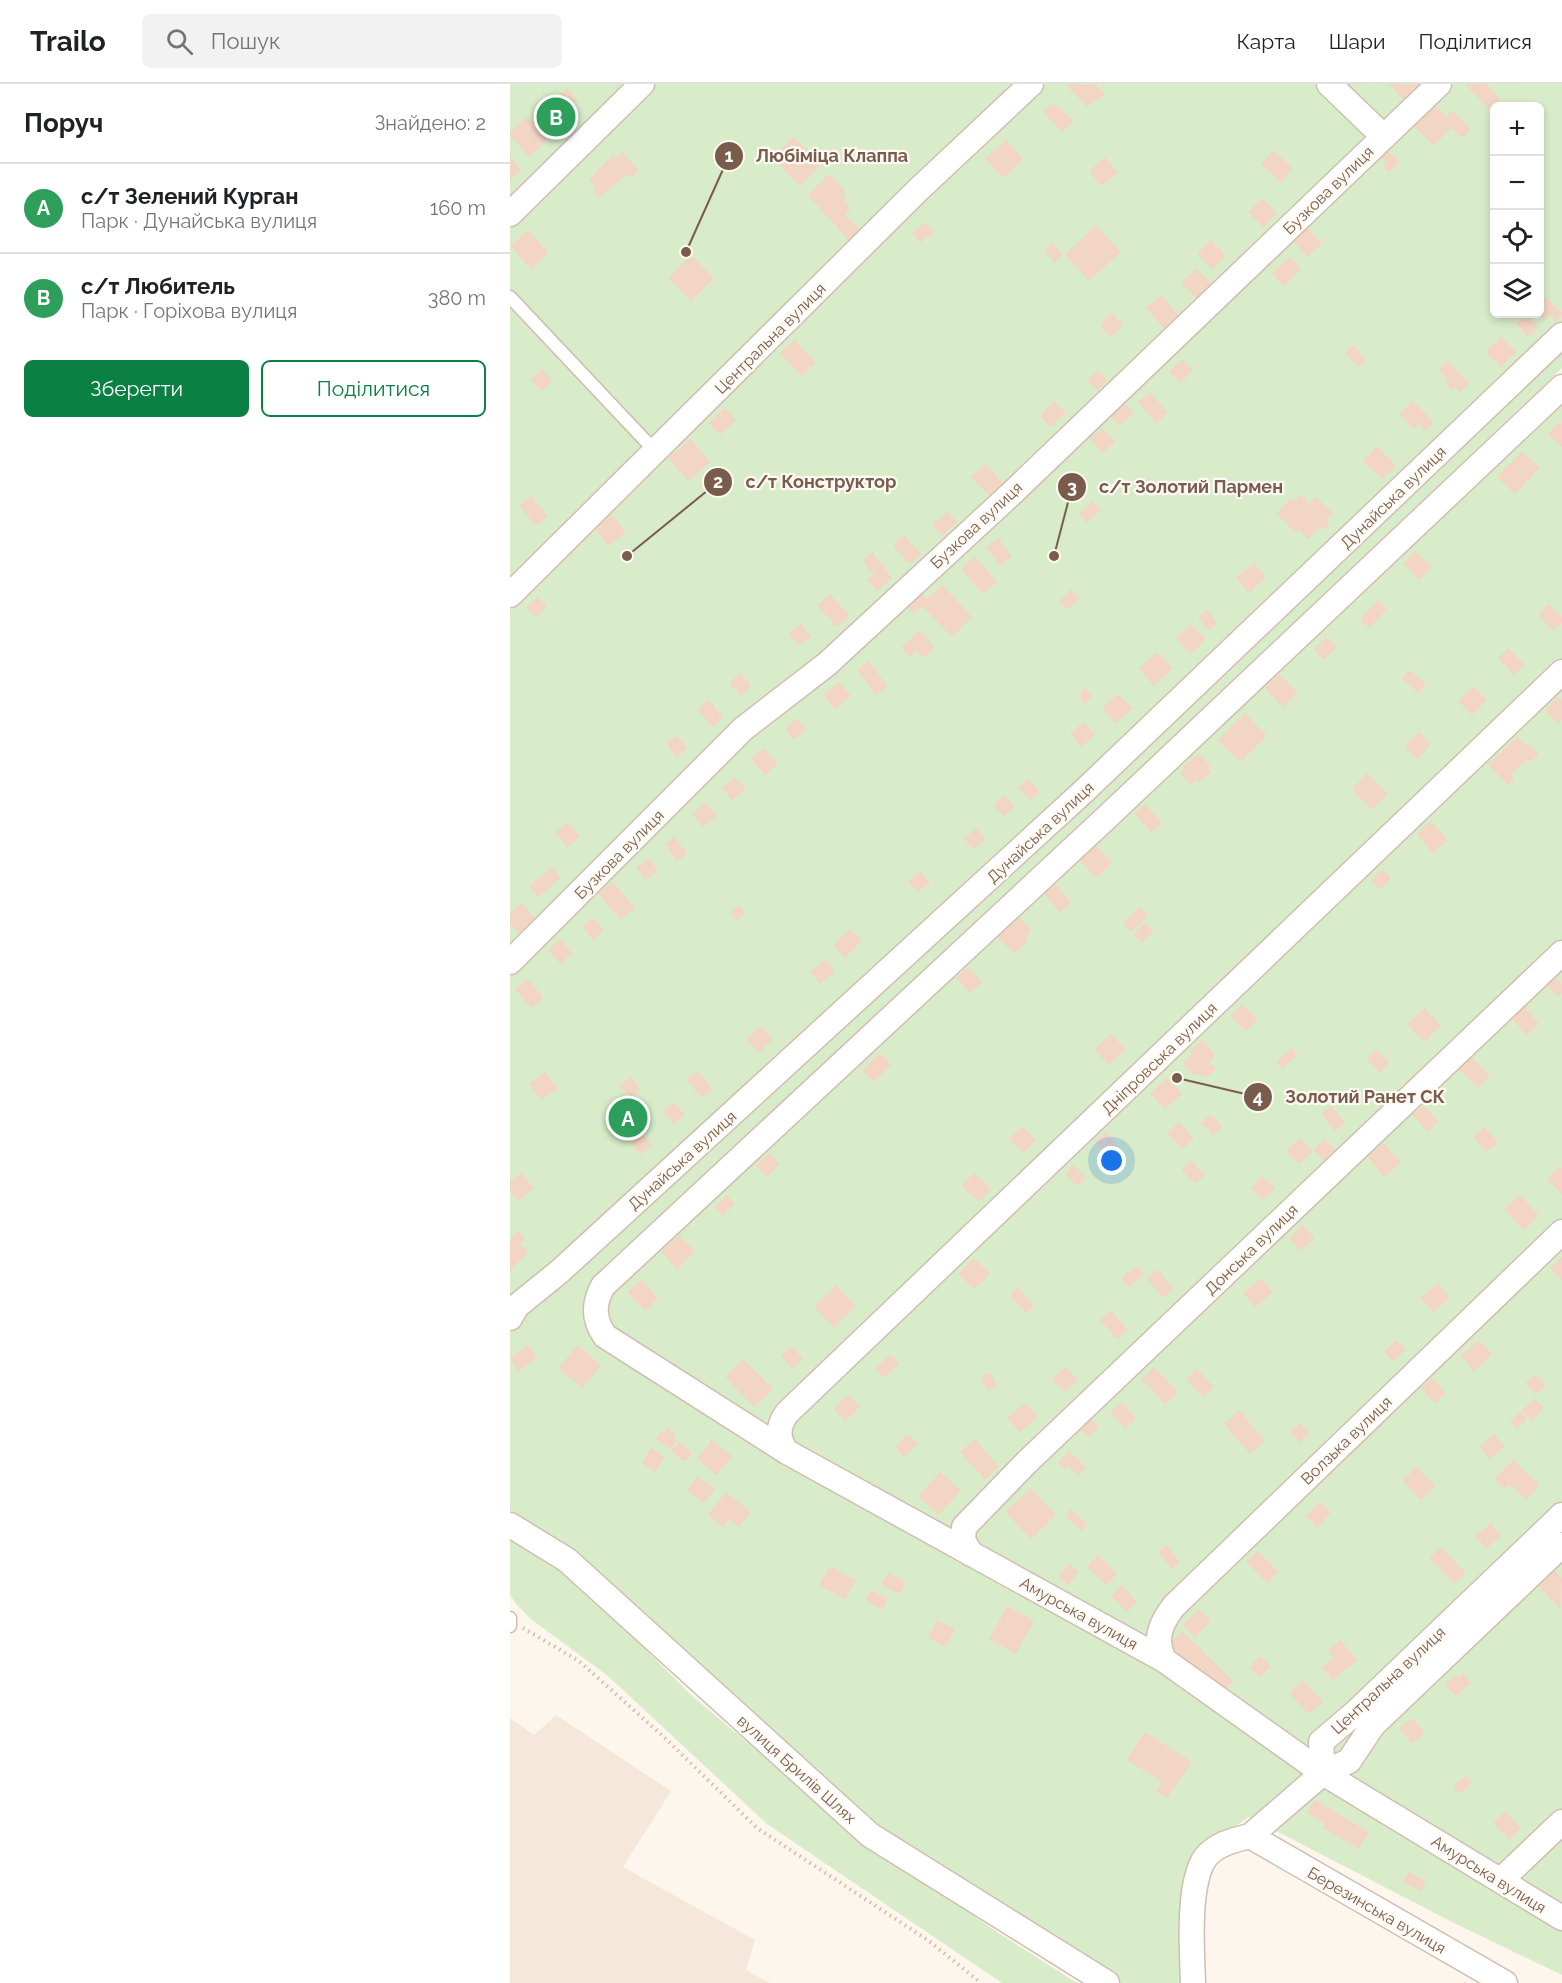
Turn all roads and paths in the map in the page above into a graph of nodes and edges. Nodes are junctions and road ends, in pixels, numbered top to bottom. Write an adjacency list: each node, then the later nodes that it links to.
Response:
1 (642, 84): 6 (street)
2 (1031, 84): 10 (street, Центральна вулиця)
3 (1329, 84): 5 (street)
4 (1439, 84): 5 (street, Бузкова вулиця)
5 (1384, 137): 14 (street, Бузкова вулиця)
6 (510, 214)
7 (510, 297): 10 (lane)
8 (1562, 335): 16 (street, Дунайська вулиця)
9 (1562, 387): 17 (street, Амурська вулиця)
10 (656, 452): 11 (street, Центральна вулиця)
11 (510, 595)
12 (1562, 672): 17 (street, Дніпровська вулиця)
13 (1562, 953): 21 (street, Донська вулиця)
14 (510, 962)
15 (1562, 1232): 23 (street, Волзька вулиця)
16 (510, 1318)
17 (788, 1452): 21 (street, Амурська вулиця)
18 (1562, 1515): 24 (street, Центральна вулиця)
19 (510, 1525): 30 (street, вулиця Брилів Шлях)
20 (1562, 1545): 24 (street, Центральна вулиця)
21 (971, 1554): 23 (street, Амурська вулиця)
22 (510, 1622): 29 (path)
23 (1164, 1660): 24 (street, Амурська вулиця)
24 (1323, 1773): 26 (street); 27 (street, Амурська вулиця)
25 (1562, 1822): 27 (street)
26 (1250, 1836): 31 (street); 32 (street, Березинська вулиця)
27 (1501, 1880): 28 (street, Амурська вулиця)
28 (1562, 1918)
29 (981, 1983)
30 (1107, 1983)
31 (1193, 1983)
32 (1505, 1983)

